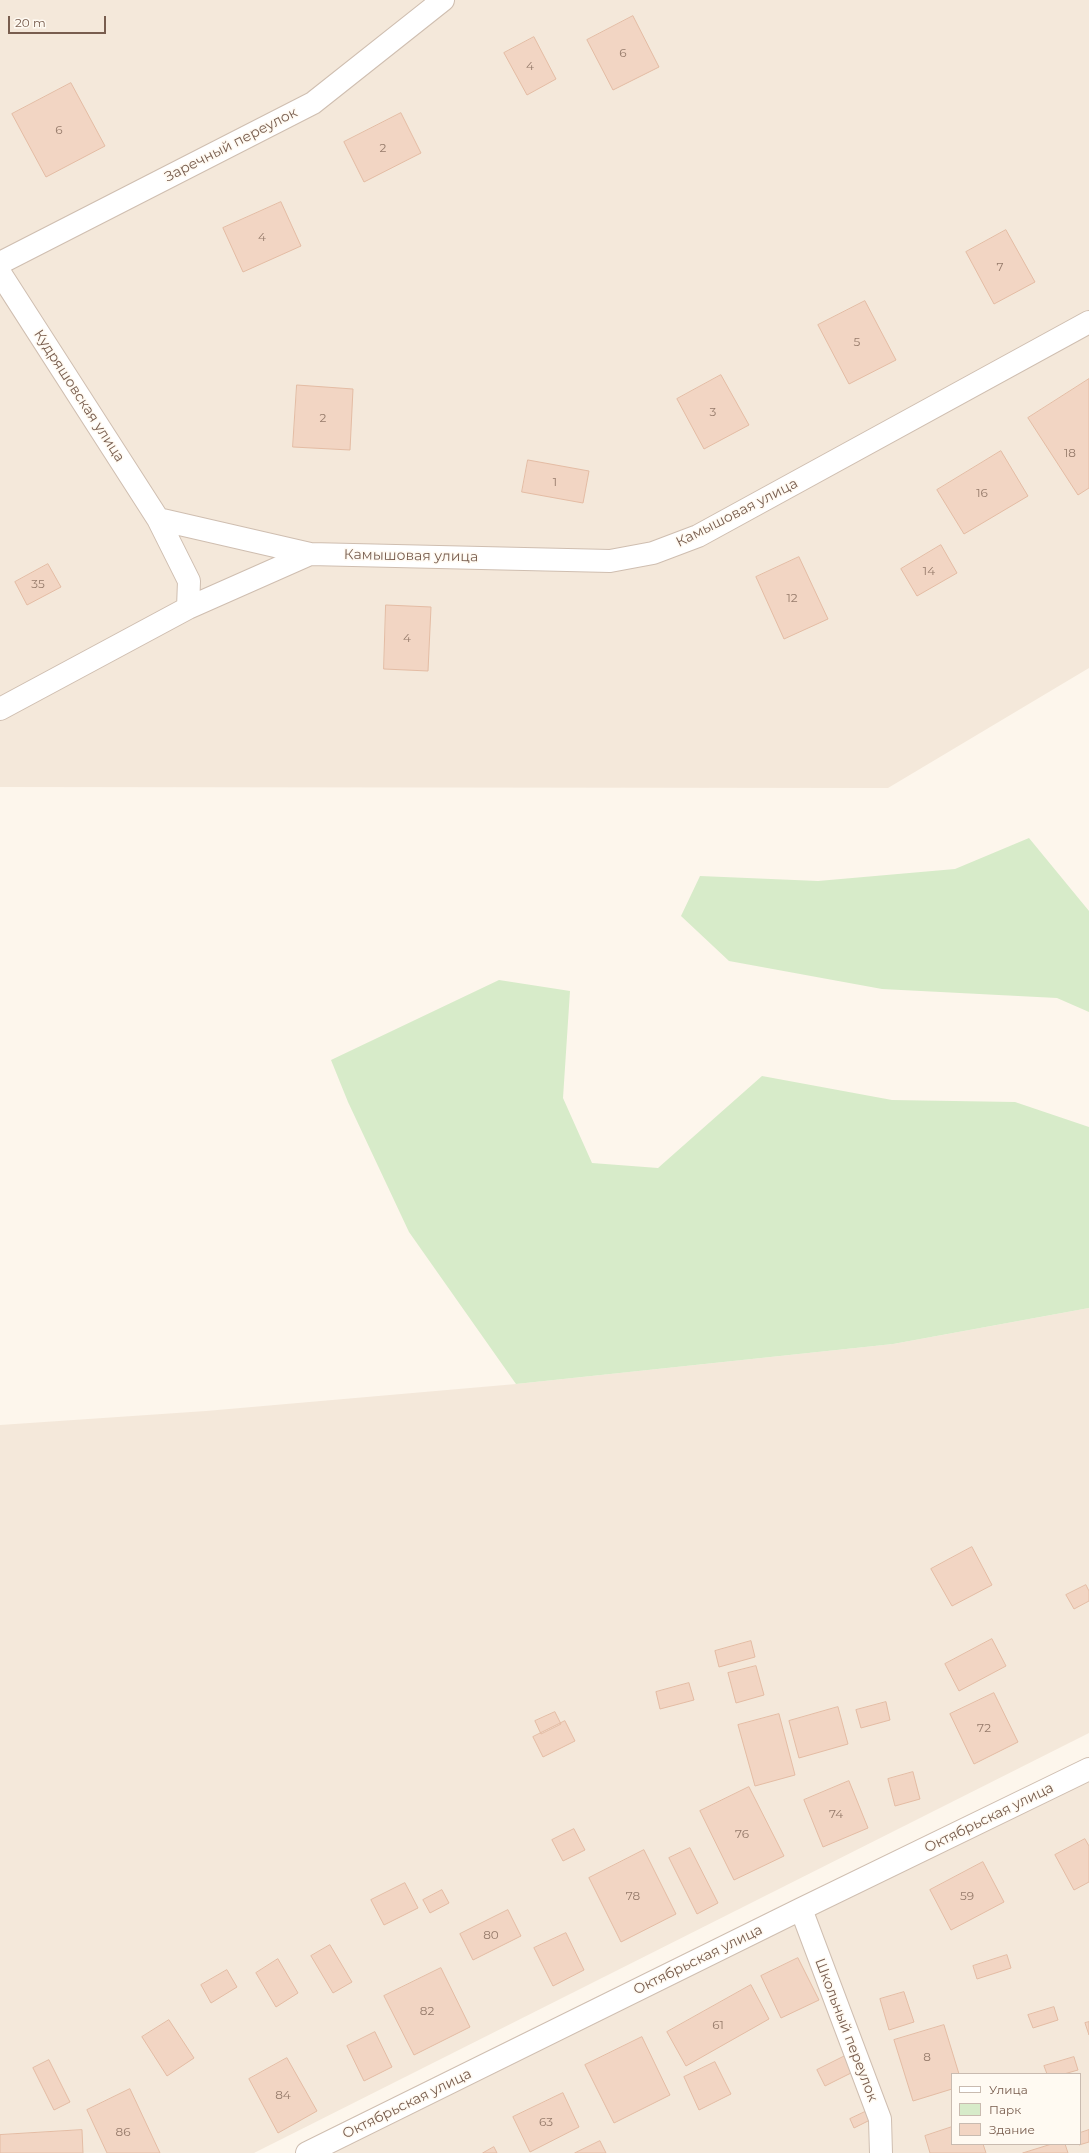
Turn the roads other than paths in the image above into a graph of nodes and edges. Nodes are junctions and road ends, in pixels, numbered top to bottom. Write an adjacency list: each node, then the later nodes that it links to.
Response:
1 (443, 0): 2 (street, Заречный переулок)
2 (0, 263)
3 (0, 273): 5 (street, Кудряшовская улица)
4 (1089, 322): 6 (street, Камышовая улица)
5 (158, 519): 6 (street, Камышовая улица); 7 (street, Кудряшовская улица)
6 (310, 554): 7 (street)
7 (188, 608): 8 (street)
8 (0, 709)
9 (1089, 1769): 10 (street, Октябрьская улица)
10 (801, 1909): 11 (street, Октябрьская улица); 12 (street, Школьный переулок)
11 (307, 2153)
12 (881, 2153)

